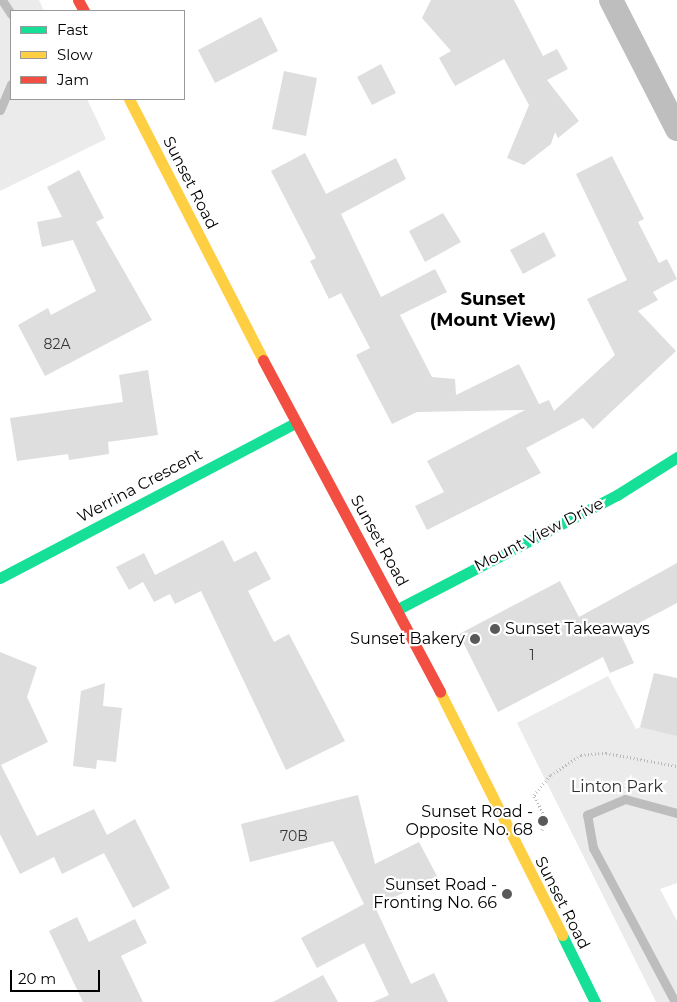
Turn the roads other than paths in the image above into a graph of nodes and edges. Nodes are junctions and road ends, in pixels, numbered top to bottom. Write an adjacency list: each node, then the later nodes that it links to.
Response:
1 (611, 0): 3 (street)
2 (130, 100): 4 (main road, Sunset Road)
3 (677, 128)
4 (295, 423): 6 (main road, Werrina Crescent); 7 (main road, Sunset Road)
5 (677, 457): 7 (main road, Mount View Drive)
6 (0, 578)
7 (398, 609): 8 (main road, Sunset Road)
8 (595, 1002)

